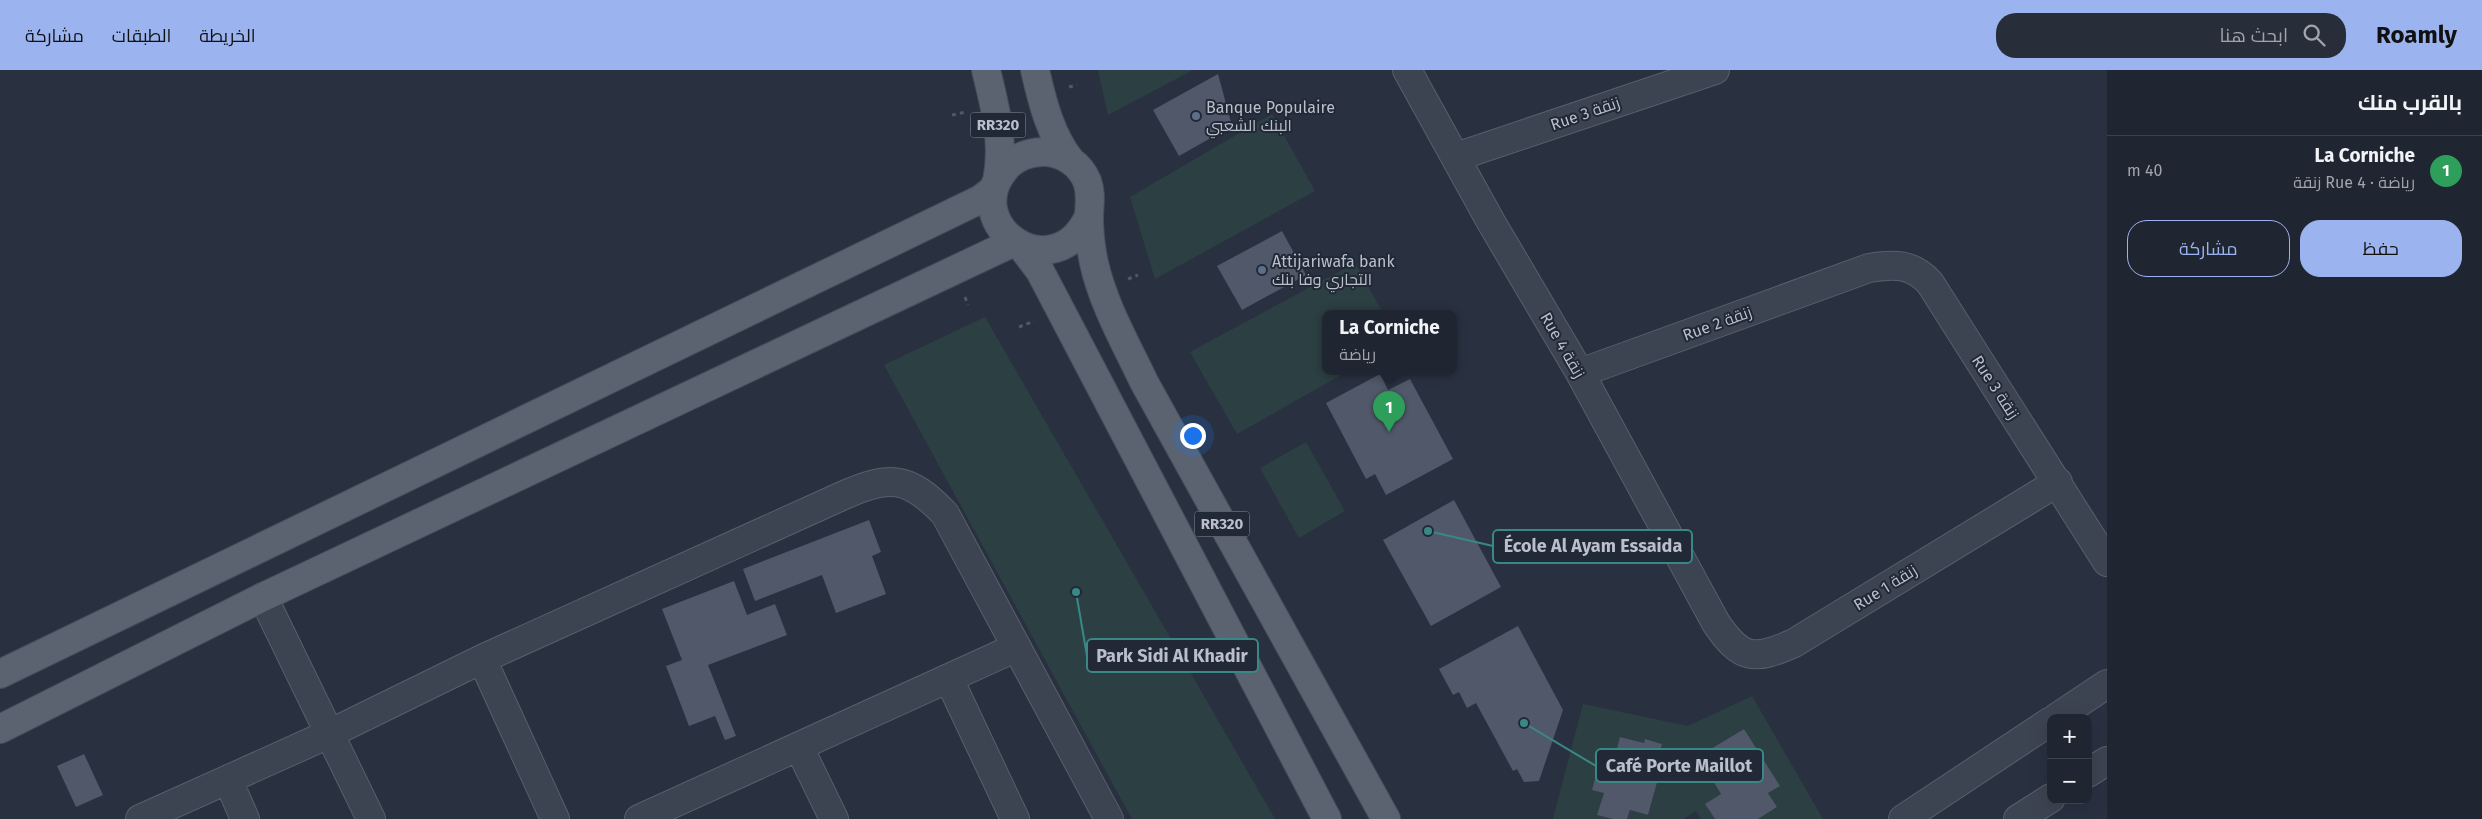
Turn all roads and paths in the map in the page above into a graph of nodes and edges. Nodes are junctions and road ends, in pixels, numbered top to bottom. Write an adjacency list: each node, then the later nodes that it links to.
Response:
1 (986, 70): 7 (main road, RR320)
2 (1035, 70): 6 (main road, RR320)
3 (1407, 70): 5 (street, Rue 4 زنقة)
4 (1714, 70): 5 (street, Rue 3 زنقة)
5 (1456, 157): 13 (street, Rue 4 زنقة)
6 (1072, 161): 7 (main road, RR320); 8 (main road, RR320)
7 (996, 185): 9 (main road, RR320); 20 (main road)
8 (1089, 216): 9 (main road); 32 (main road, RR320)
9 (1018, 244): 16 (main road); 41 (main road, RR320)
10 (1853, 273): 13 (street, Rue 2 زنقة); 14 (street, Rue 3 زنقة)
11 (1034, 320): 12 (path)
12 (1019, 327)
13 (1580, 374): 17 (street, Rue 4 زنقة)
14 (2058, 482): 15 (street, Rue 3 زنقة); 17 (street, Rue 1 زنقة)
15 (2107, 562)
16 (263, 596): 25 (main road); 26 (street)
17 (1716, 623)
18 (1015, 648): 19 (street); 21 (street); 40 (street)
19 (482, 658): 26 (street); 36 (street)
20 (0, 674)
21 (949, 679): 27 (street); 39 (street)
22 (2107, 684): 23 (street)
23 (2062, 714)
24 (2047, 724): 42 (street)
25 (0, 729)
26 (331, 733): 30 (street); 35 (street)
27 (799, 747): 37 (street); 38 (street)
28 (2107, 761): 29 (street)
29 (2092, 770)
30 (228, 780): 33 (street); 34 (street)
31 (2047, 801): 43 (street)
32 (1392, 817)
33 (140, 819)
34 (245, 819)
35 (371, 819)
36 (555, 819)
37 (639, 819)
38 (834, 819)
39 (1015, 819)
40 (1109, 819)
41 (1327, 819)
42 (1903, 819)
43 (2018, 819)

